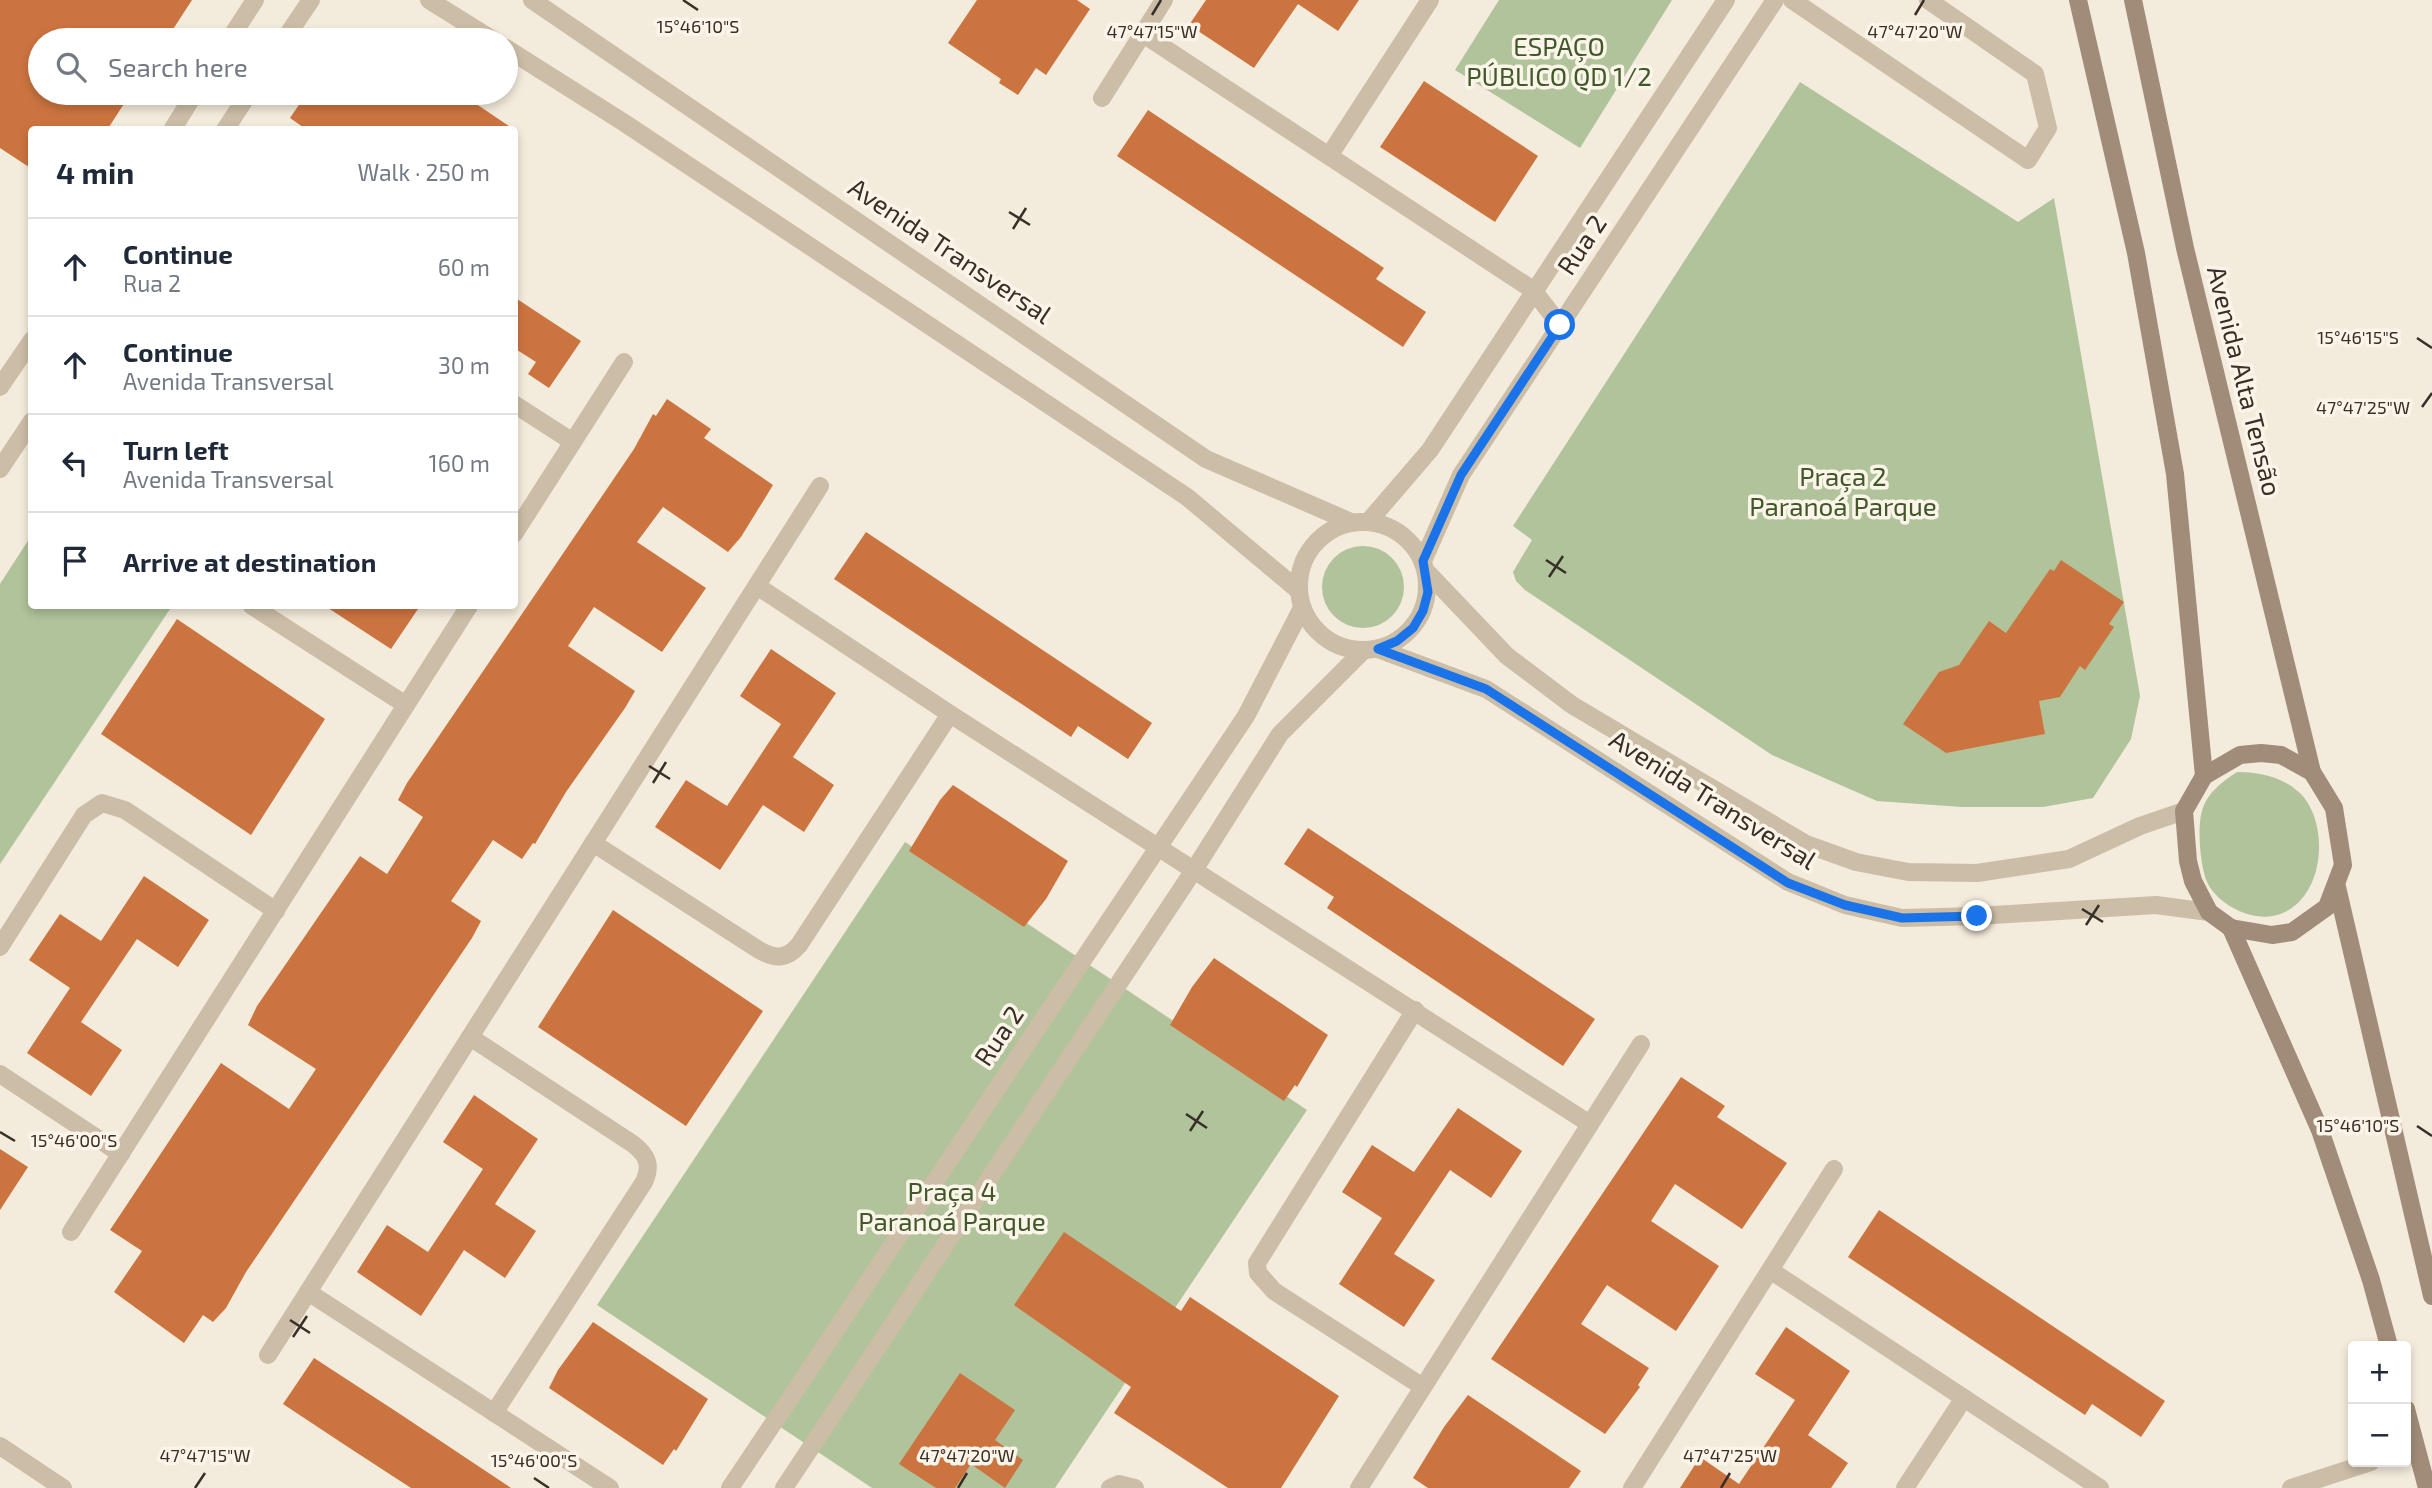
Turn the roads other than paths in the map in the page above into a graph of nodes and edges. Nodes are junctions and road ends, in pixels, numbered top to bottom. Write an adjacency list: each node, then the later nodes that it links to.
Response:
1 (254, 0): 13 (street)
2 (311, 0): 14 (street)
3 (429, 0): 15 (street)
4 (532, 0): 34 (street, Avenida Transversal)
5 (1164, 0): 16 (street)
6 (1430, 0): 23 (street)
7 (1726, 0): 24 (street, Rua 2)
8 (1775, 0): 25 (street, Rua 2)
9 (1792, 0): 10 (street)
10 (1928, 0)
11 (2078, 0): 46 (street)
12 (2133, 0): 45 (street, Avenida Alta Tensão)
13 (236, 28)
14 (292, 28)
15 (474, 28)
16 (1143, 34): 18 (street); 23 (street)
17 (518, 56): 38 (street)
18 (1102, 98)
19 (188, 105): 21 (street)
20 (241, 105): 22 (street)
21 (174, 126)
22 (228, 126)
23 (1329, 156): 24 (street)
24 (1533, 290): 25 (street); 34 (street, Rua 2)
25 (1560, 325): 36 (street, Rua 2)
26 (28, 347): 28 (street)
27 (624, 362): 31 (street)
28 (0, 387)
29 (518, 407): 31 (street)
30 (28, 427): 32 (street)
31 (573, 442): 35 (street)
32 (0, 469)
33 (820, 486): 37 (street)
34 (1360, 521): 36 (street, Avenida Transversal); 38 (street, Avenida Transversal)
35 (518, 528)
36 (1425, 566): 42 (street); 47 (street, Avenida Transversal)
37 (757, 586): 44 (street); 48 (street)
38 (1298, 590): 39 (street, Avenida Transversal)
39 (1303, 608): 42 (street, Avenida Transversal); 49 (street, Rua 2)
40 (257, 609): 43 (street)
41 (467, 609): 43 (street)
42 (1371, 650): 50 (street); 53 (street, Avenida Transversal)
43 (406, 705): 52 (street)
44 (950, 714): 48 (street); 49 (street)
45 (2312, 772): 46 (street); 51 (street)
46 (2204, 776): 47 (street)
47 (2184, 811): 53 (street)
48 (593, 843): 57 (street)
49 (1157, 847): 50 (street); 78 (street, Rua 2)
50 (1194, 870): 56 (street); 79 (street)
51 (2337, 887): 54 (street); 66 (street)
52 (276, 911): 55 (street); 61 (street)
53 (2209, 912): 54 (street)
54 (2231, 928): 67 (street)
55 (0, 947)
56 (1415, 1010): 60 (street); 69 (street)
57 (470, 1037): 65 (street); 71 (street)
58 (1641, 1044): 60 (street)
59 (0, 1074): 61 (street)
60 (1590, 1124): 69 (street)
61 (121, 1154): 63 (street)
62 (1834, 1169): 64 (street)
63 (71, 1232)
64 (1770, 1270): 70 (street); 83 (street)
65 (308, 1292): 68 (street); 71 (street)
66 (2432, 1296)
67 (2388, 1341)
68 (268, 1355)
69 (1423, 1387): 82 (street)
70 (1964, 1398): 84 (street); 85 (street)
71 (494, 1413): 77 (street)
72 (0, 1446): 76 (street)
73 (2411, 1450): 75 (street)
74 (2356, 1467): 86 (street)
75 (2422, 1487)
76 (63, 1488)
77 (610, 1488)
78 (730, 1488)
79 (784, 1488)
80 (1110, 1488): 81 (street)
81 (1135, 1488)
82 (1359, 1488)
83 (1632, 1488)
84 (1905, 1488)
85 (2100, 1488)
86 (2291, 1488)

